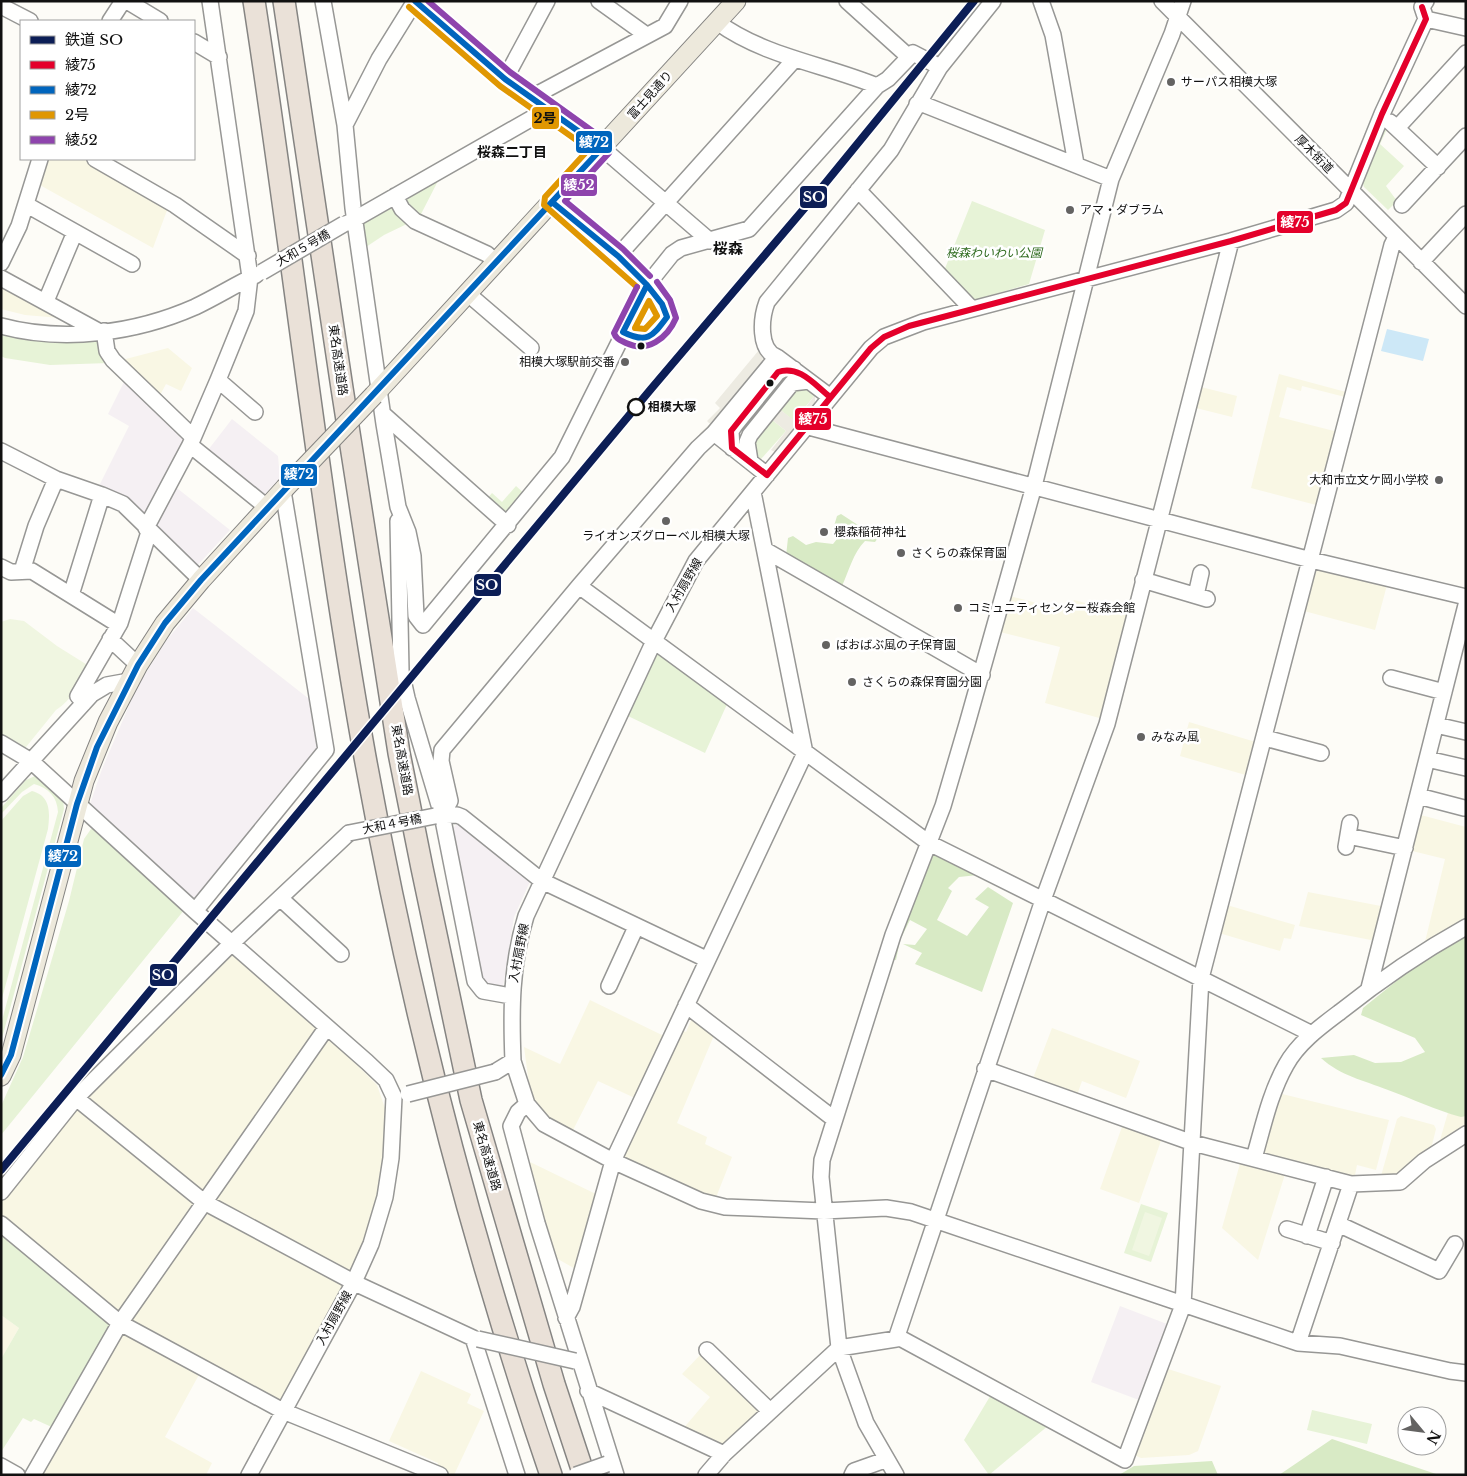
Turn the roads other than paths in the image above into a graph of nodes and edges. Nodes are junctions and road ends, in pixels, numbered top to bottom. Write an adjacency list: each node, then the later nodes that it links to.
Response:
1 (123, 1): 21 (street)
2 (128, 1): 22 (street)
3 (210, 1): 28 (street)
4 (254, 1): 199 (highway)
5 (284, 1): 201 (highway, 東名高速道路)
6 (322, 1): 38 (street)
7 (415, 1): 32 (street); 38 (street)
8 (548, 1): 32 (street)
9 (599, 1): 25 (street)
10 (680, 1): 25 (street)
11 (736, 1): 23 (main road, 富士見通り)
12 (847, 1): 29 (street)
13 (993, 1): 31 (street)
14 (1041, 1): 44 (street)
15 (1162, 1): 19 (street, 厚木街道)
16 (1183, 1): 19 (street)
17 (1, 6): 20 (street)
18 (1425, 9): 24 (street); 37 (street, 入村扇野線)
19 (1177, 16): 46 (street); 48 (street, 厚木街道)
20 (28, 20)
21 (111, 20)
22 (158, 20)
23 (717, 22): 30 (street); 41 (main road, 富士見通り)
24 (1466, 28)
25 (645, 34): 34 (street)
26 (195, 43): 28 (street)
27 (1466, 53): 39 (street)
28 (219, 57): 60 (street)
29 (909, 57): 31 (street); 33 (street)
30 (794, 60): 33 (street); 51 (street)
31 (940, 66): 35 (street)
32 (505, 79): 34 (street)
33 (878, 86): 58 (street)
34 (532, 97): 36 (street)
35 (917, 104): 44 (street); 47 (street)
36 (548, 109): 41 (street); 49 (street, 大和５号橋)
37 (1382, 114): 39 (street); 48 (street, 入村扇野線)
38 (344, 125): 55 (street)
39 (1397, 128): 45 (street)
40 (1466, 136): 45 (street)
41 (602, 148): 50 (main road, 富士見通り); 51 (street)
42 (40, 160): 52 (street)
43 (98, 160): 60 (street)
44 (1076, 164): 46 (street)
45 (1438, 166): 53 (street)
46 (1111, 179): 68 (street)
47 (858, 190): 73 (street); 78 (street)
48 (1351, 192): 57 (street, 厚木街道); 59 (street, 入村扇野線)
49 (395, 196): 55 (street, 大和５号橋); 62 (street)
50 (552, 202): 61 (street); 62 (main road, 富士見通り)
51 (666, 203): 58 (street); 61 (street)
52 (27, 205): 56 (street); 64 (street)
53 (1402, 205)
54 (1466, 214): 63 (street)
55 (349, 222): 66 (street, 大和５号橋, bridge); 81 (street)
56 (75, 232): 65 (street); 71 (street)
57 (1396, 237): 63 (street, 厚木街道); 102 (street)
58 (710, 241): 69 (street)
59 (1231, 241): 68 (street, 入村扇野線); 98 (street)
60 (248, 256): 66 (street)
61 (617, 257): 69 (street)
62 (496, 262): 70 (main road, 富士見通り)
63 (1421, 262): 72 (street, 厚木街道)
64 (1, 263)
65 (132, 264)
66 (256, 274): 75 (street, 大和５号橋); 80 (street)
67 (1, 278): 71 (street)
68 (1087, 278): 73 (street, 入村扇野線); 92 (street)
69 (648, 284): 76 (street); 76 (street)
70 (467, 293): 77 (street); 81 (main road, 富士見通り)
71 (46, 301): 75 (street)
72 (1464, 302)
73 (971, 308): 82 (street, 入村扇野線)
74 (1, 326): 75 (street, 大和５号橋)
75 (102, 332): 87 (street)
76 (623, 332): 99 (street)
77 (531, 348)
78 (777, 357): 79 (street); 86 (street)
79 (801, 375): 82 (street); 89 (street); 89 (street)
80 (218, 380): 83 (street); 87 (street)
81 (377, 391): 84 (street); 93 (main road, 富士見通り, bridge)
82 (830, 396): 85 (street, 入村扇野線)
83 (255, 412)
84 (383, 414): 96 (street); 99 (street)
85 (805, 426): 90 (street, 入村扇野線); 92 (street)
86 (714, 433): 89 (street); 108 (street)
87 (191, 441): 97 (street); 100 (street)
88 (1, 451): 91 (street)
89 (741, 455): 90 (street)
90 (766, 474): 94 (street, 入村扇野線)
91 (56, 479): 95 (street); 104 (street)
92 (1034, 486): 98 (street); 116 (street)
93 (284, 489): 97 (main road); 140 (street)
94 (753, 492): 101 (street); 114 (street, 入村扇野線)
95 (102, 494): 100 (street); 109 (street)
96 (398, 507): 99 (street); 133 (street)
97 (268, 508): 106 (main road)
98 (1160, 518): 102 (street); 107 (street)
99 (508, 525)
100 (148, 530): 106 (street); 112 (street)
101 (765, 550): 116 (street); 124 (street)
102 (1311, 560): 110 (street); 122 (street)
103 (1, 567): 104 (street)
104 (22, 572): 109 (street)
105 (1201, 573): 107 (street)
106 (201, 580): 115 (main road)
107 (1143, 580): 139 (street)
108 (579, 586): 114 (street); 133 (street)
109 (71, 595): 112 (street)
110 (1466, 597)
111 (1466, 605): 118 (street)
112 (119, 625): 113 (street)
113 (110, 640): 115 (street); 119 (street)
114 (654, 641): 124 (street); 137 (street, 入村扇野線)
115 (134, 673): 119 (street); 131 (main road)
116 (982, 675): 135 (street)
117 (1391, 678): 118 (street)
118 (1444, 692): 120 (street)
119 (84, 703): 127 (street)
120 (1436, 725): 121 (street); 126 (street)
121 (1466, 732)
122 (1265, 738): 125 (street); 146 (street)
123 (1, 743): 127 (street)
124 (805, 753): 135 (street); 145 (street)
125 (1321, 754)
126 (1427, 758): 128 (street); 130 (street)
127 (31, 761): 129 (street); 131 (street)
128 (1466, 768)
129 (1, 794)
130 (1418, 796): 132 (street); 136 (street)
131 (77, 804): 140 (street); 155 (main road)
132 (1464, 808)
133 (439, 816): 137 (street); 138 (street, 大和４号橋, bridge); 149 (street)
134 (1348, 836): 136 (street)
135 (929, 843): 139 (street); 159 (street)
136 (1405, 848): 148 (street)
137 (542, 881): 141 (street); 149 (street, 入村扇野線)
138 (280, 898): 143 (street); 144 (street)
139 (1043, 900): 146 (street); 154 (street)
140 (195, 911): 143 (street)
141 (636, 927): 145 (street); 147 (street)
142 (1466, 927): 148 (street)
143 (232, 943): 151 (street); 157 (street)
144 (341, 954)
145 (706, 959): 150 (street)
146 (1201, 978): 152 (street); 161 (street)
147 (609, 986)
148 (1369, 988): 152 (street)
149 (511, 996): 153 (street, 入村扇野線)
150 (686, 1005): 159 (street); 163 (street)
151 (327, 1027): 156 (street); 167 (street)
152 (1312, 1034): 162 (street)
153 (513, 1061): 156 (street, bridge); 158 (street, 入村扇野線)
154 (985, 1069): 161 (street); 169 (street)
155 (1, 1076)
156 (401, 1096): 176 (street, 入村扇野線)
157 (76, 1098): 166 (street); 167 (street)
158 (527, 1104): 163 (street); 178 (street)
159 (834, 1119): 168 (street)
160 (1466, 1134): 165 (street)
161 (1193, 1143): 162 (street); 177 (street)
162 (1254, 1158): 164 (street)
163 (613, 1161): 168 (street); 178 (street)
164 (1326, 1178): 165 (street); 173 (street)
165 (1351, 1184): 171 (street)
166 (1, 1192)
167 (204, 1202): 176 (street); 179 (street)
168 (824, 1211): 169 (street); 183 (street)
169 (936, 1222): 177 (street); 181 (street)
170 (1, 1224): 179 (street)
171 (1338, 1224): 174 (street); 175 (street)
172 (1287, 1229): 173 (street)
173 (1307, 1236): 174 (street)
174 (1332, 1243): 182 (street)
175 (1455, 1244)
176 (354, 1282): 180 (street); 188 (street, 入村扇野線)
177 (1183, 1304): 181 (street); 182 (street)
178 (566, 1318): 185 (street)
179 (120, 1322): 188 (street); 195 (street)
180 (476, 1338): 185 (street, bridge); 198 (street)
181 (896, 1339): 183 (street)
182 (1298, 1343): 186 (street)
183 (839, 1348): 189 (street); 191 (street)
184 (707, 1350): 189 (street)
185 (577, 1362): 187 (street)
186 (1466, 1373)
187 (588, 1391): 190 (street); 193 (street)
188 (283, 1411): 196 (street, 入村扇野線); 197 (street)
189 (770, 1411): 190 (street)
190 (724, 1454): 202 (street)
191 (885, 1460): 203 (street); 204 (street)
192 (1, 1466): 194 (street)
193 (612, 1467): 200 (street, bridge)
194 (17, 1475)
195 (33, 1475)
196 (249, 1475)
197 (440, 1475)
198 (517, 1475)
199 (551, 1475)
200 (576, 1475)
201 (584, 1475)
202 (706, 1475)
203 (852, 1475)
204 (896, 1475)

